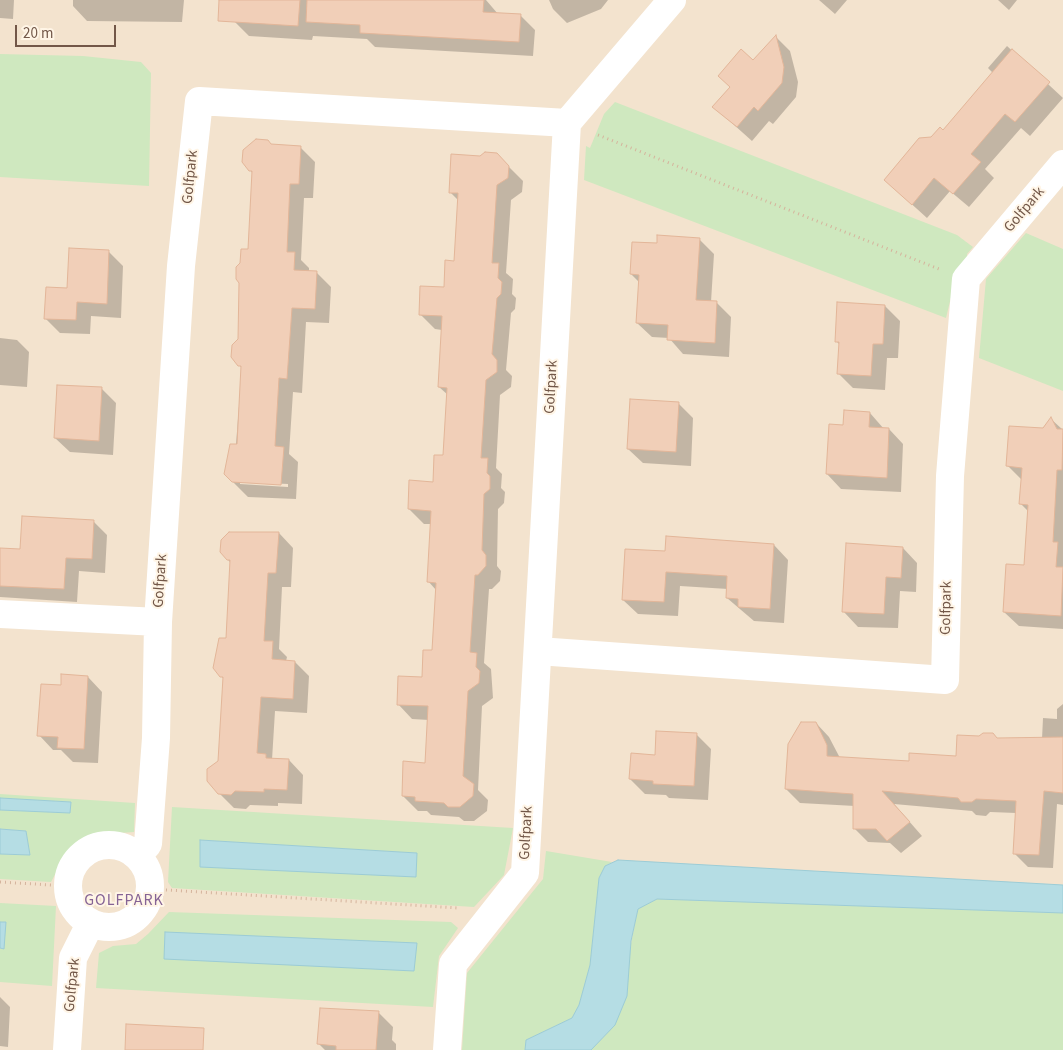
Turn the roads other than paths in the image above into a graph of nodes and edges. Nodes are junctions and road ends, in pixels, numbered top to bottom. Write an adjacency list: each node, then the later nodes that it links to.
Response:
1 (672, 0): 2 (street)
2 (567, 123): 5 (street, Golfpark); 6 (street, Golfpark)
3 (1063, 164): 6 (street, Golfpark)
4 (0, 614): 5 (street, Golfpark)
5 (158, 622): 7 (street, Golfpark)
6 (538, 651): 10 (street, Golfpark)
7 (138, 855): 8 (street); 8 (street)
8 (90, 924): 9 (street, Golfpark)
9 (67, 1050)
10 (447, 1050)

